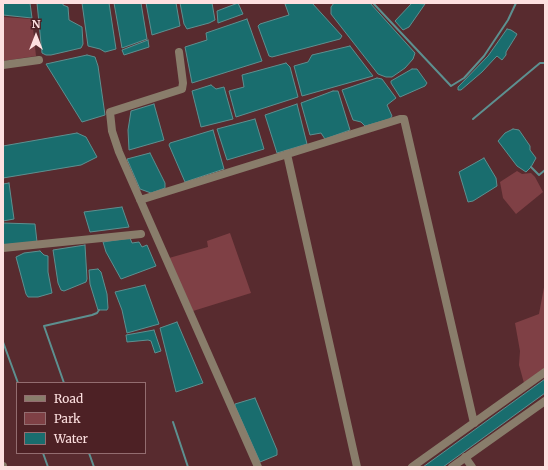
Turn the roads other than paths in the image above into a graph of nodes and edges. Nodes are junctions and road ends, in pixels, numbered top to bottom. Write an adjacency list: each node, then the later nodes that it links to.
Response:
1 (179, 52): 5 (street)
2 (39, 60): 3 (street)
3 (3, 65)
4 (287, 154): 5 (street); 10 (street); 13 (street)
5 (140, 200): 12 (street)
6 (141, 234): 7 (street)
7 (3, 248)
8 (545, 372): 10 (street)
9 (545, 401): 11 (street)
10 (474, 423): 14 (street)
11 (465, 458): 15 (street); 16 (street)
12 (258, 467)
13 (357, 467)
14 (412, 467)
15 (452, 467)
16 (472, 467)

